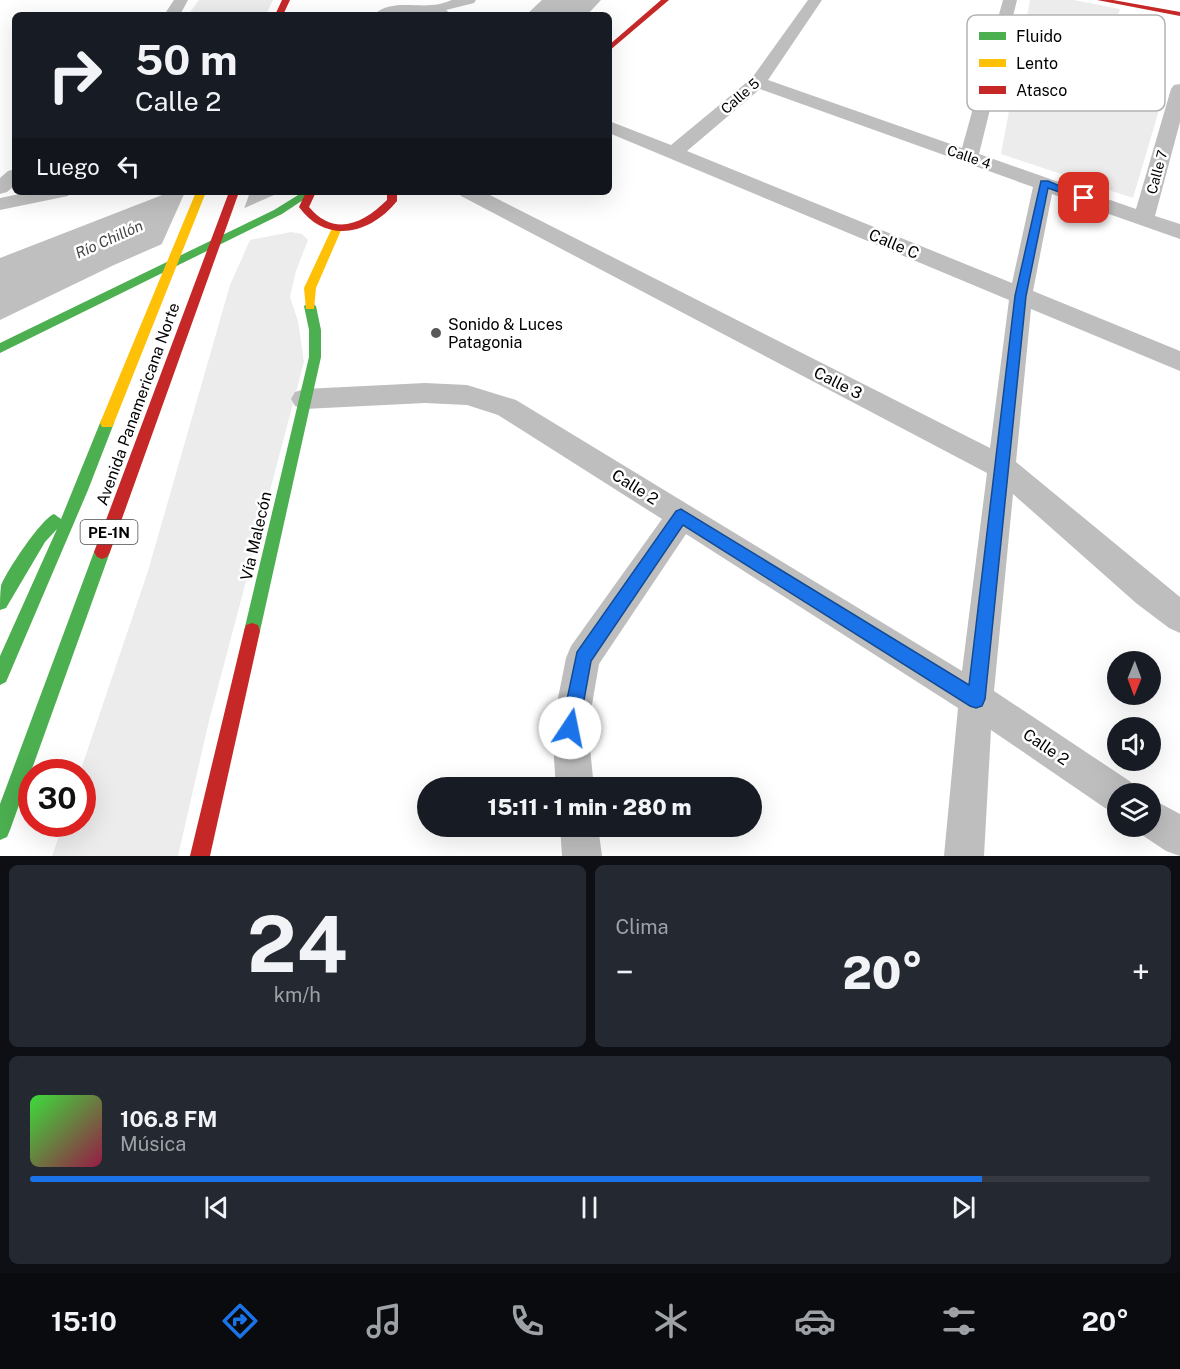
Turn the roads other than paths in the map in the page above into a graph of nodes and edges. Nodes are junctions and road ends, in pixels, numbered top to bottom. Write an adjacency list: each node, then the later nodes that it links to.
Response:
1 (385, 0): 7 (street)
2 (470, 0): 9 (street); 10 (street)
3 (665, 0): 13 (main road)
4 (815, 0): 14 (street, Calle 5)
5 (1010, 0): 12 (street)
6 (1101, 0): 11 (main road)
7 (405, 9): 8 (street); 9 (street)
8 (394, 12)
9 (437, 12)
10 (460, 12)
11 (1180, 14)
12 (1006, 15)
13 (612, 46)
14 (758, 82): 18 (street, Calle 5); 19 (street, Calle 4)
15 (1180, 89): 33 (street, Calle 7)
16 (981, 111): 19 (street)
17 (612, 127): 18 (street, Calle C)
18 (674, 152): 37 (street, Calle C)
19 (969, 157): 21 (street, Calle 4)
20 (12, 178): 22 (street)
21 (1044, 184): 33 (street, Calle 4); 37 (street)
22 (0, 188)
23 (46, 195): 31 (street)
24 (200, 195): 42 (main road, Avenida Panamericana Norte / PE-1N)
25 (233, 195): 51 (main road, Avenida Panamericana Norte / PE-1N)
26 (306, 195): 34 (main road)
27 (310, 195): 35 (main road)
28 (392, 195): 32 (main road)
29 (405, 195): 32 (main road)
30 (474, 195): 41 (street, Calle 3)
31 (0, 204)
32 (386, 210): 35 (main road)
33 (1144, 219): 36 (street, Calle 4)
34 (251, 224): 35 (main road); 38 (main road)
35 (331, 227): 40 (main road, Vía Malecón)
36 (1180, 232)
37 (1021, 296): 39 (street, Calle C); 41 (street)
38 (0, 348)
39 (1180, 362)
40 (304, 399): 43 (street, Calle 2); 54 (main road, Vía Malecón)
41 (1002, 467): 45 (street, Calle 3); 47 (street)
42 (81, 490): 44 (main road); 46 (main road, Avenida Panamericana Norte / PE-1N)
43 (681, 516): 47 (street, Calle 2); 48 (street)
44 (0, 602)
45 (1180, 617)
46 (0, 676)
47 (976, 699): 49 (street, Calle 2); 56 (street)
48 (574, 777)
49 (1107, 788)
50 (1161, 824): 53 (street)
51 (0, 830)
52 (580, 837): 55 (street)
53 (1180, 837)
54 (200, 856)
55 (582, 856)
56 (964, 856)

